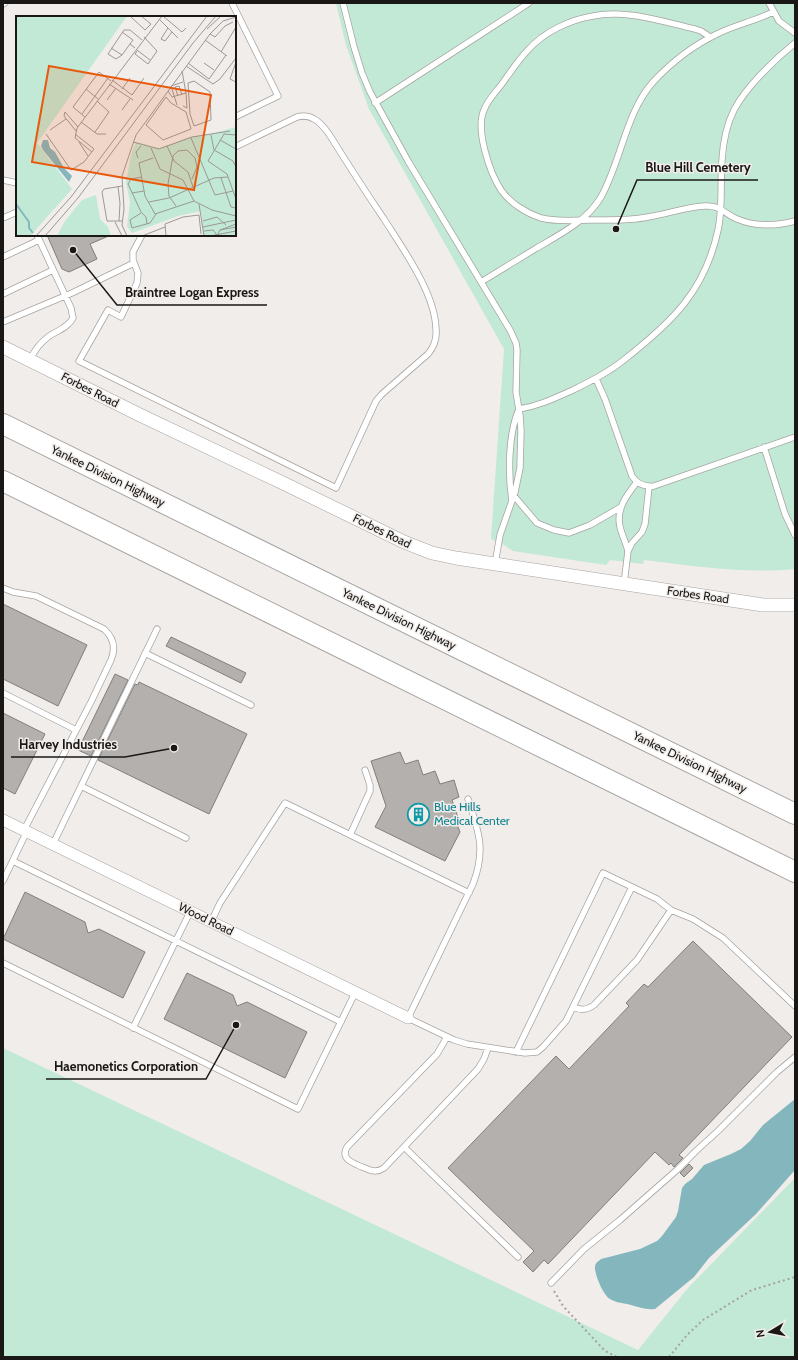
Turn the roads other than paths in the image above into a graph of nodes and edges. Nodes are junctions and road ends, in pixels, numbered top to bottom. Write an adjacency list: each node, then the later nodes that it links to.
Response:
1 (232, 3): 10 (lane)
2 (343, 3): 9 (lane)
3 (529, 3): 9 (lane)
4 (769, 3): 5 (lane)
5 (773, 12): 6 (lane); 7 (lane)
6 (795, 33)
7 (710, 37): 17 (lane); 17 (lane)
8 (795, 44): 14 (lane)
9 (376, 103): 24 (lane)
10 (236, 117)
11 (236, 147): 22 (lane)
12 (3, 180): 13 (lane)
13 (16, 183)
14 (721, 209): 17 (lane); 18 (lane); 30 (lane)
15 (16, 212): 16 (lane)
16 (3, 218)
17 (581, 220): 24 (lane)
18 (795, 221)
19 (141, 236): 22 (lane)
20 (38, 238): 21 (lane); 23 (lane)
21 (3, 257)
22 (134, 263): 26 (lane)
23 (53, 270): 25 (lane); 26 (lane)
24 (481, 282): 31 (lane)
25 (3, 294)
26 (66, 296): 27 (lane); 29 (lane)
27 (3, 322)
28 (3, 347): 29 (street, Forbes Road)
29 (30, 360): 43 (street, Forbes Road)
30 (596, 379): 31 (lane); 36 (lane)
31 (519, 409): 38 (lane); 39 (lane)
32 (3, 424): 55 (highway, Yankee Division Highway)
33 (795, 436): 34 (lane)
34 (764, 447): 37 (lane); 41 (lane)
35 (3, 482): 62 (highway)
36 (637, 482): 37 (lane); 40 (lane)
37 (649, 487): 42 (lane)
38 (514, 496): 39 (lane); 40 (lane)
39 (512, 502): 43 (lane)
40 (621, 507): 42 (lane)
41 (795, 535)
42 (628, 551): 44 (lane)
43 (495, 564): 44 (street, Forbes Road)
44 (624, 584): 46 (street, Forbes Road)
45 (3, 588): 51 (lane)
46 (795, 605)
47 (157, 629): 48 (lane)
48 (145, 654): 50 (lane); 53 (lane)
49 (3, 693): 51 (lane)
50 (250, 705)
51 (76, 730): 57 (lane)
52 (365, 770): 58 (lane)
53 (81, 786): 59 (lane); 60 (lane)
54 (468, 799): 65 (lane)
55 (795, 814)
56 (3, 820): 57 (street, Wood Road)
57 (25, 831): 60 (street, Wood Road); 61 (lane)
58 (350, 835): 65 (lane); 68 (lane)
59 (186, 838)
60 (53, 844): 67 (street, Wood Road)
61 (13, 861): 63 (lane); 69 (lane)
62 (795, 872)
63 (3, 881)
64 (632, 887): 66 (lane); 73 (lane); 79 (lane)
65 (469, 893): 74 (lane)
66 (671, 910): 72 (lane); 73 (lane)
67 (190, 912): 68 (street, Wood Road); 69 (lane)
68 (211, 922): 71 (street, Wood Road)
69 (176, 941): 75 (lane); 76 (lane)
70 (3, 963): 76 (lane)
71 (356, 992): 74 (street, Wood Road); 75 (lane)
72 (795, 1006)
73 (574, 1008): 79 (lane)
74 (408, 1018): 77 (lane)
75 (341, 1022): 76 (lane)
76 (134, 1028)
77 (447, 1037): 78 (lane); 81 (lane)
78 (488, 1048): 79 (lane); 81 (lane)
79 (516, 1052)
80 (795, 1057): 83 (lane)
81 (404, 1147): 82 (lane)
82 (518, 1257)
83 (551, 1283)

